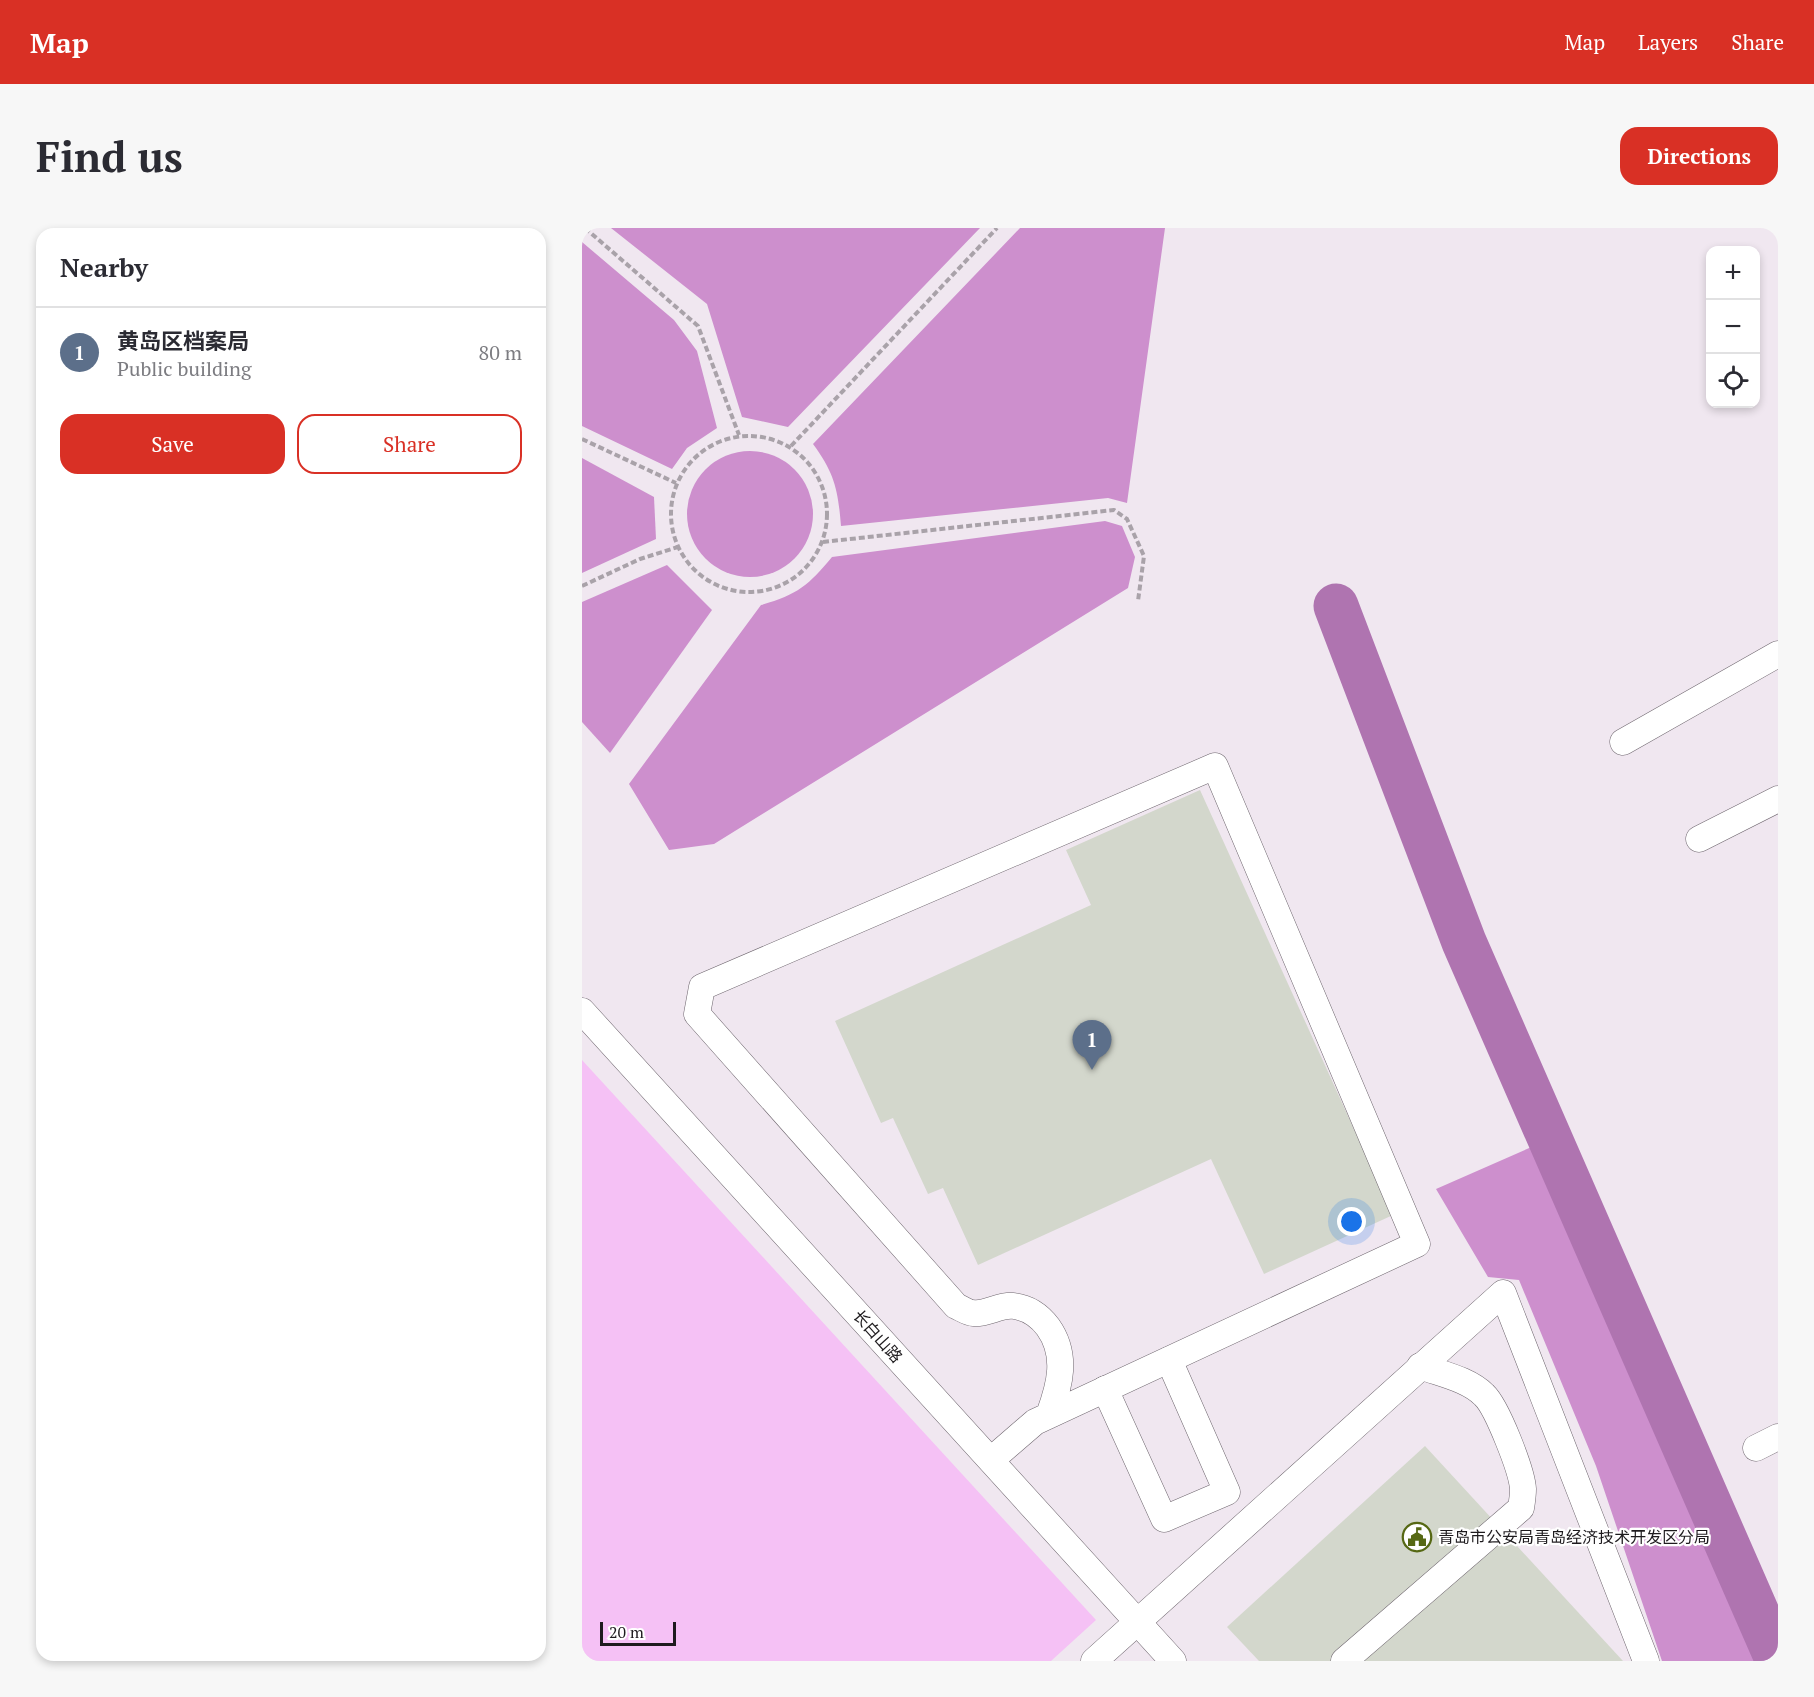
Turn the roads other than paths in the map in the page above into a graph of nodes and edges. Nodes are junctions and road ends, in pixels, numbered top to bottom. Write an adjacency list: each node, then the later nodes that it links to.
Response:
1 (1778, 654): 2 (street)
2 (1623, 742)
3 (1778, 799): 4 (street)
4 (1700, 839)
5 (582, 1011): 10 (street, 长白山路)
6 (1169, 1359): 8 (street); 8 (street); 9 (street)
7 (1420, 1366): 11 (street); 14 (street); 15 (street)
8 (1105, 1389): 9 (street)
9 (1049, 1415): 10 (street)
10 (991, 1460): 11 (street, 长白山路)
11 (1137, 1621): 12 (street); 13 (street, 长白山路)
12 (1094, 1661)
13 (1173, 1661)
14 (1344, 1661)
15 (1646, 1661)

